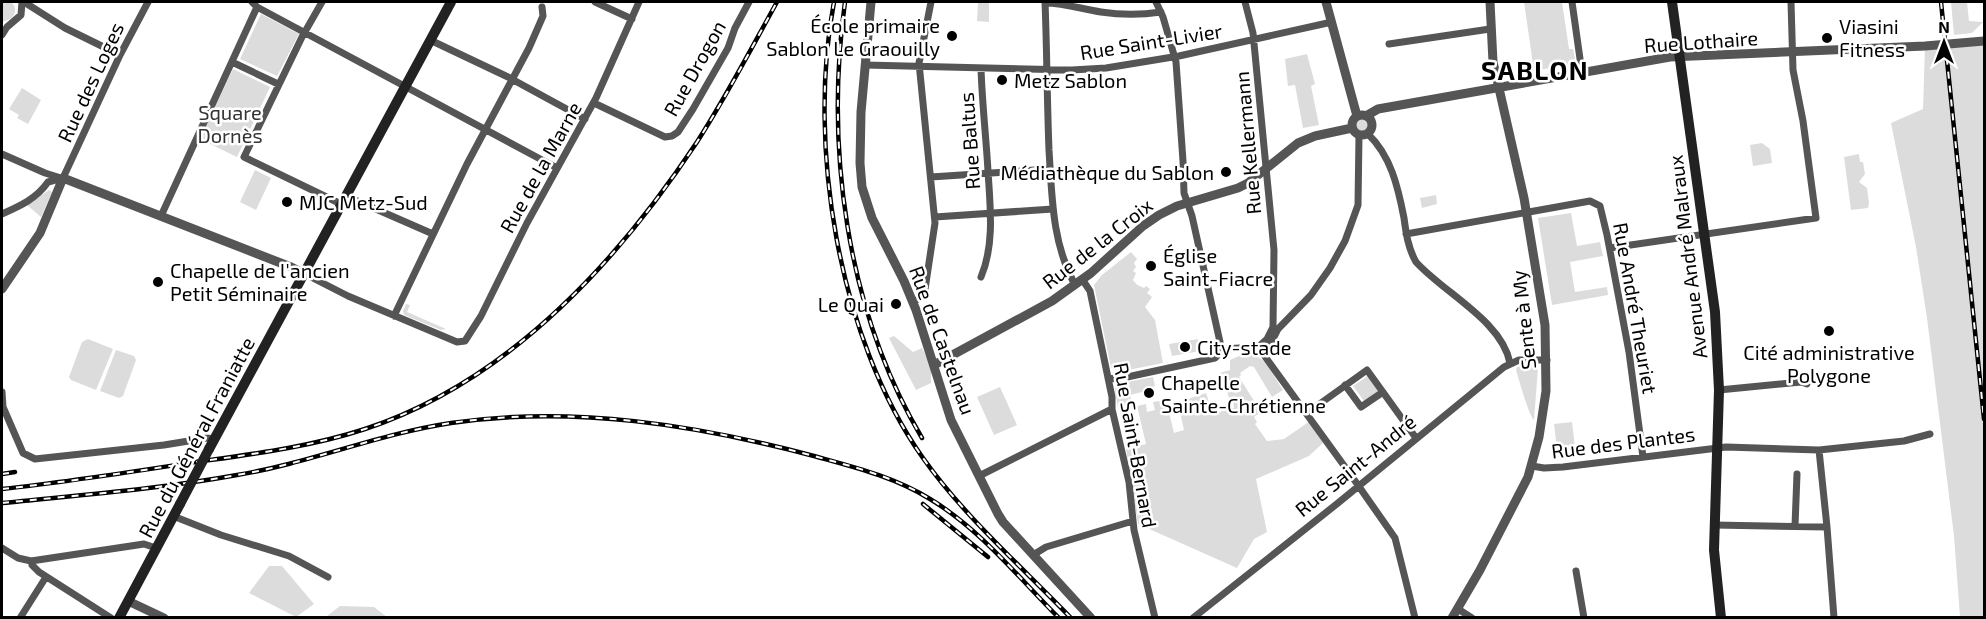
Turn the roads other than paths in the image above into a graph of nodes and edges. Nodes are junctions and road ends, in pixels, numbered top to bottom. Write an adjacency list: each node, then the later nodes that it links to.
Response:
1 (23, 2): 25 (street); 31 (street)
2 (148, 2): 31 (street, Rue des Loges)
3 (322, 2): 24 (street)
4 (451, 2): 27 (main road, Rue du Général Franiatte)
5 (595, 2): 21 (street)
6 (639, 2): 21 (street, Rue de la Marne)
7 (749, 2): 44 (street, Rue Drogon)
8 (871, 2): 35 (street, Rue de Castelnau)
9 (931, 2): 36 (street)
10 (1045, 2): 20 (street); 38 (street, Rue Saint-Bernard)
11 (1156, 2): 20 (street)
12 (1245, 2): 26 (street, Rue Kellermann)
13 (1326, 2): 22 (street)
14 (1490, 2): 23 (street, Sente à My)
15 (1572, 2): 39 (street)
16 (1671, 2): 33 (main road, Avenue André Malraux)
17 (1791, 2): 30 (street)
18 (255, 4): 24 (street); 34 (street)
19 (542, 7): 40 (street)
20 (1161, 12): 32 (street)
21 (632, 19): 44 (street, Rue de la Marne)
22 (1332, 22): 26 (street, Rue Saint-Livier); 45 (street)
23 (1490, 29): 29 (street); 43 (street, Sente à My)
24 (304, 32): 41 (street); 42 (street)
25 (2, 35)
26 (1254, 39): 32 (street, Rue Saint-Livier); 52 (street, Rue Kellermann)
27 (430, 40): 40 (street); 42 (main road, Rue du Général Franiatte)
28 (1984, 41): 30 (street, Rue Lothaire)
29 (1389, 44)
30 (1792, 52): 33 (street, Rue Lothaire); 67 (street)
31 (120, 55): 56 (street, Rue des Loges)
32 (1173, 56): 38 (street, Rue Saint-Livier); 58 (street)
33 (1679, 57): 39 (street, Rue Lothaire); 67 (main road, Avenue André Malraux)
34 (232, 62): 41 (street); 63 (street)
35 (865, 65): 36 (street, Rue Saint-Livier); 73 (street, Rue de Castelnau)
36 (920, 66): 37 (street, Rue Saint-Livier); 55 (street)
37 (981, 68): 38 (street, Rue Saint-Livier); 54 (street, Rue Baltus)
38 (1046, 69): 53 (street, Rue Saint-Bernard)
39 (1582, 73): 43 (street, Rue Lothaire)
40 (512, 80): 46 (street); 48 (street)
41 (278, 84): 57 (street)
42 (405, 87): 48 (street); 57 (main road, Rue du Général Franiatte)
43 (1498, 88): 45 (street, Rue Lothaire); 60 (street, Sente à My)
44 (594, 103): 46 (street, Rue de la Marne)
45 (1365, 118): 47 (street); 49 (street)
46 (585, 119): 51 (street, Rue de la Marne)
47 (1352, 128): 49 (street); 52 (street, Rue de la Croix)
48 (486, 129): 51 (street); 65 (street)
49 (1364, 134): 66 (street); 75 (street)
50 (2, 154): 56 (street)
51 (556, 168): 76 (street, Rue de la Marne)
52 (1266, 168): 58 (street, Rue de la Croix); 74 (street, Rue Kellermann)
53 (1050, 169): 54 (street); 59 (street, Rue Saint-Bernard)
54 (988, 174): 55 (street); 61 (street, Rue Baltus)
55 (931, 177): 64 (street)
56 (63, 178): 62 (street); 63 (street); 72 (street)
57 (343, 200): 65 (street); 69 (main road, Rue du Général Franiatte)
58 (1187, 202): 71 (street, Rue de la Croix); 79 (street)
59 (1053, 209): 61 (street); 71 (street, Rue Saint-Bernard)
60 (1526, 212): 66 (street, Rue André Theuriet); 68 (street, Rue André Theuriet); 81 (street, Sente à My)
61 (991, 213): 64 (street); 70 (street, Rue Baltus)
62 (2, 214)
63 (161, 216): 69 (street)
64 (935, 217): 73 (street)
65 (433, 234): 76 (street)
66 (1406, 234): 82 (street)
67 (1705, 234): 68 (street); 87 (main road, Avenue André Malraux)
68 (1610, 248): 98 (street, Rue André Theuriet)
69 (303, 273): 76 (street); 95 (main road, Rue du Général Franiatte)
70 (981, 277)
71 (1079, 282): 83 (street, Rue de la Croix); 84 (street, Rue Saint-Bernard)
72 (2, 289)
73 (913, 302): 83 (street, Rue de Castelnau)
74 (1273, 307): 75 (street); 77 (street, Rue Kellermann)
75 (1294, 314): 77 (street)
76 (394, 316)
77 (1275, 328): 78 (street); 80 (street)
78 (1257, 348): 79 (street); 80 (street)
79 (1222, 351): 84 (street)
80 (1265, 355): 92 (street)
81 (1547, 360): 82 (street); 99 (street, Sente à My)
82 (1510, 363): 94 (street, Rue Saint-André)
83 (934, 365): 101 (street, Rue de Castelnau)
84 (1108, 378): 91 (street, Rue Saint-Bernard)
85 (1807, 384): 87 (street)
86 (1346, 385): 89 (street); 89 (street); 92 (street)
87 (1719, 390): 96 (main road, Avenue André Malraux)
88 (2, 392): 90 (street)
89 (1383, 392): 94 (street)
90 (2, 407): 95 (street)
91 (1112, 409): 101 (street); 104 (street, Rue Saint-Bernard)
92 (1307, 413): 102 (street)
93 (1930, 434): 97 (street, Rue des Plantes)
94 (1416, 438): 102 (street, Rue Saint-André)
95 (212, 444): 103 (main road, Rue du Général Franiatte, bridge)
96 (1718, 447): 97 (street, Rue des Plantes); 98 (street, Rue des Plantes); 105 (main road, Avenue André Malraux)
97 (1819, 450): 107 (street)
98 (1643, 457): 99 (street, Rue des Plantes)
99 (1532, 466): 116 (street, Sente à My)
100 (1797, 474): 106 (street)
101 (979, 476): 110 (street, Rue de Castelnau)
102 (1358, 485): 123 (street, Rue Saint-André); 124 (street)
103 (173, 516): 108 (main road, Rue du Général Franiatte); 114 (street)
104 (1132, 521): 110 (street); 122 (street, Rue Saint-Bernard)
105 (1714, 525): 106 (street); 128 (main road, Avenue André Malraux)
106 (1795, 526): 107 (street)
107 (1827, 527): 129 (street)
108 (156, 548): 111 (street); 115 (main road, Rue du Général Franiatte)
109 (2, 550): 111 (street)
110 (1033, 555): 121 (street, Rue de Castelnau)
111 (31, 561): 113 (street)
112 (1576, 572): 127 (street)
113 (46, 577): 117 (street); 118 (street)
114 (328, 577)
115 (128, 602): 119 (main road, Rue du Général Franiatte); 120 (street)
116 (1458, 609): 125 (street, Sente à My); 126 (street)
117 (20, 618)
118 (111, 618)
119 (119, 618)
120 (164, 618)
121 (1091, 618)
122 (1155, 618)
123 (1193, 618)
124 (1414, 618)
125 (1452, 618)
126 (1472, 618)
127 (1584, 618)
128 (1721, 618)
129 (1834, 618)

